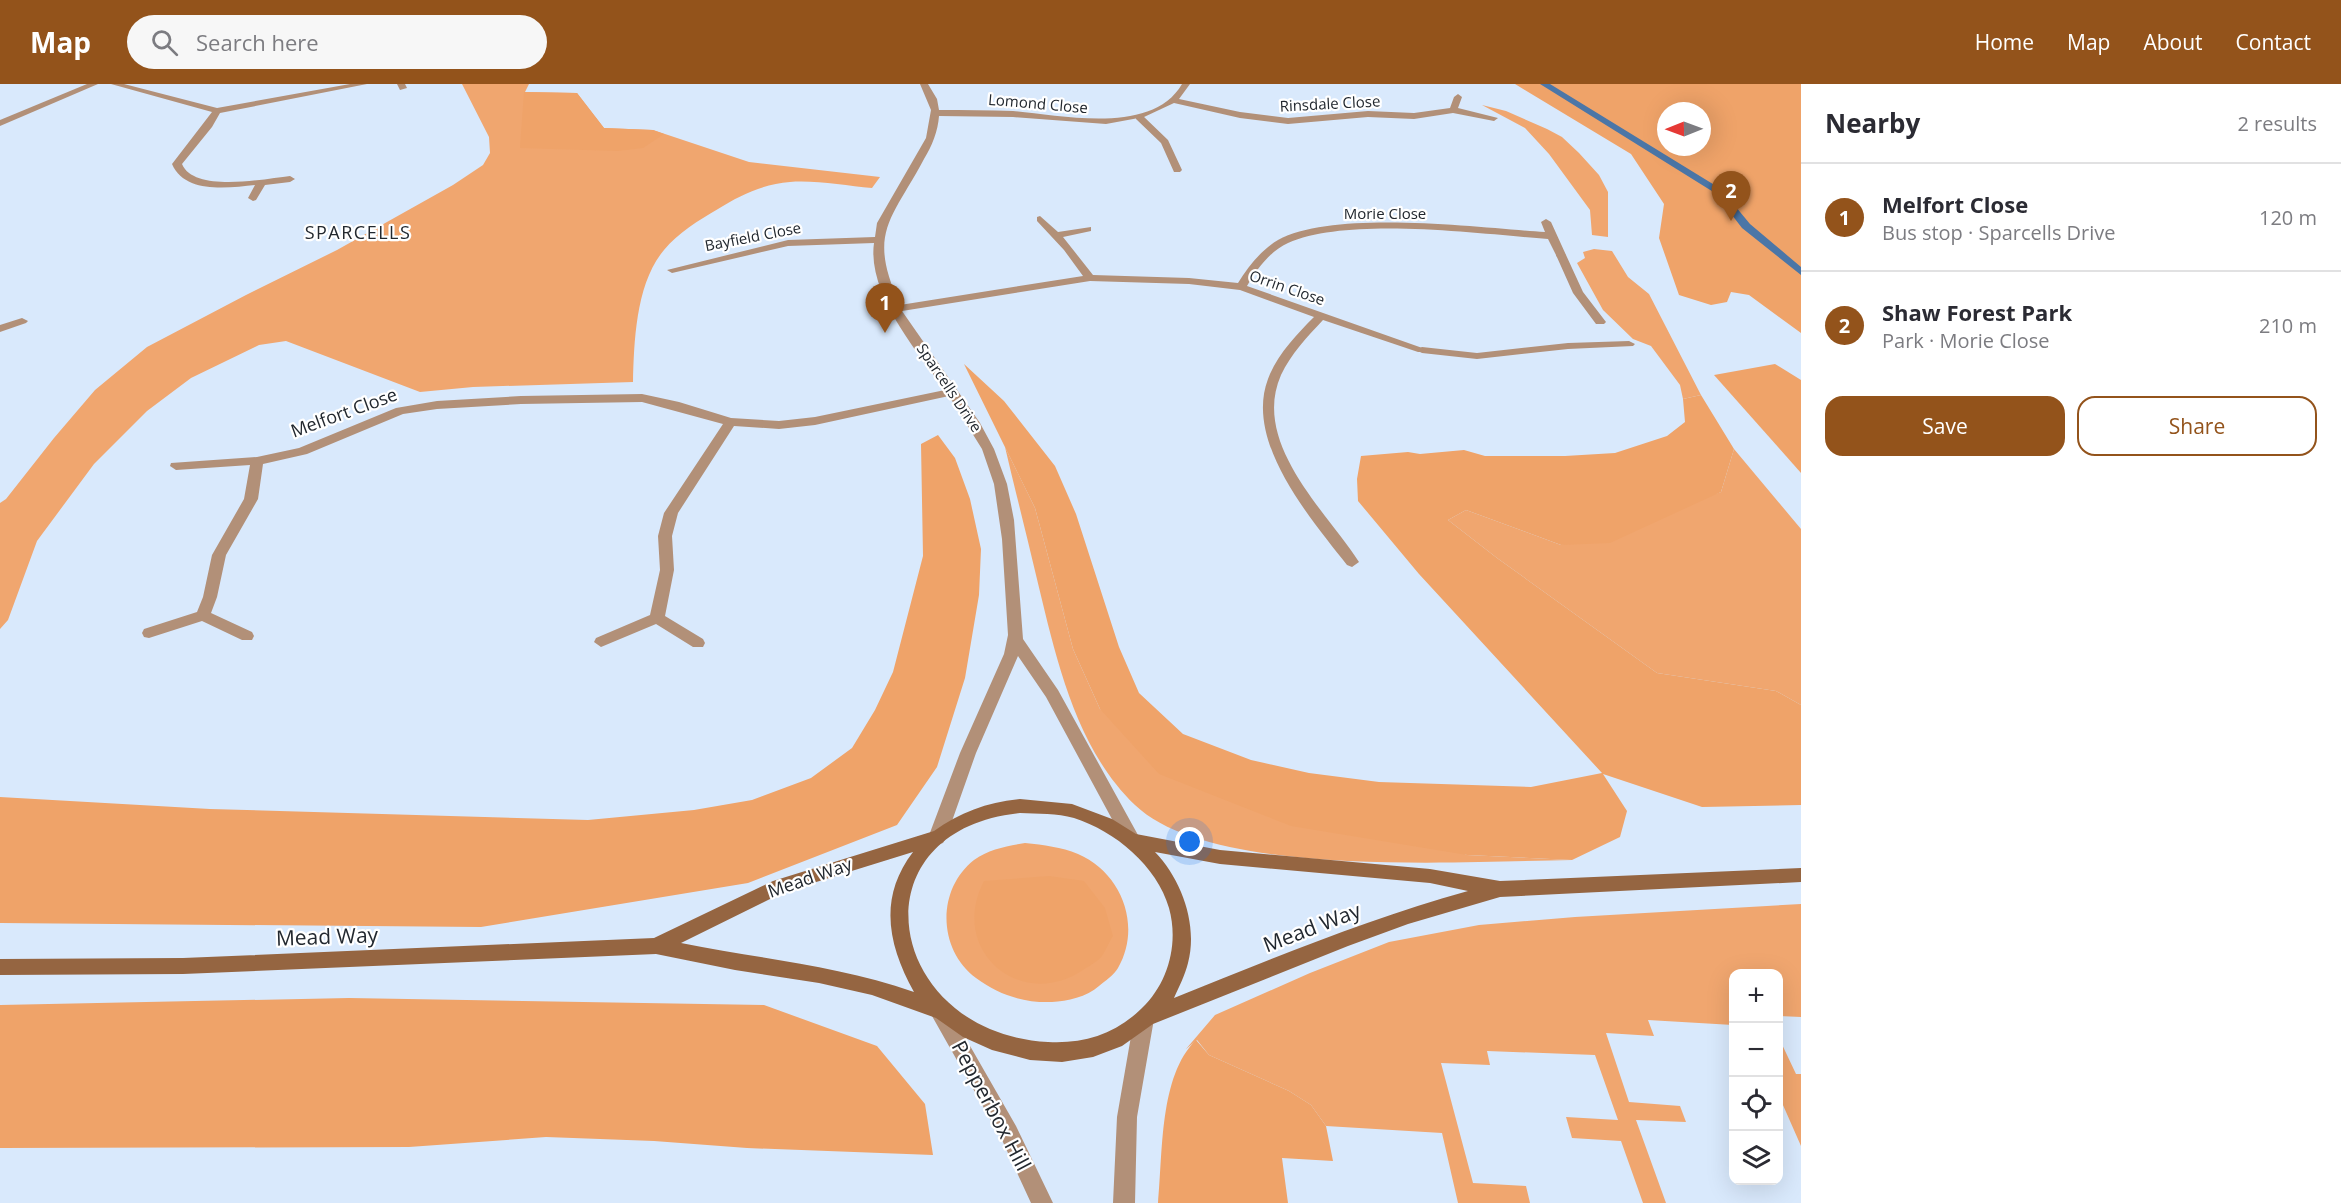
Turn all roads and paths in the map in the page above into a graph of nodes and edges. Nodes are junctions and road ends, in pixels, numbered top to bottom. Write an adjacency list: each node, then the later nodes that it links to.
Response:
1 (94, 84): 13 (street)
2 (115, 84): 9 (street)
3 (363, 84): 9 (street)
4 (924, 84): 10 (street)
5 (1186, 84): 7 (street, Lomond Close)
6 (1458, 97): 8 (street)
7 (1173, 100): 8 (street, Rinsdale Close); 11 (street, Lomond Close)
8 (1453, 110): 12 (street, Rinsdale Close)
9 (217, 111): 16 (street)
10 (934, 113): 11 (street, Lomond Close); 23 (street, Sparcells Drive)
11 (1139, 117): 14 (street)
12 (1494, 118)
13 (0, 123)
14 (1177, 171)
15 (290, 179): 16 (street)
16 (262, 182): 17 (street)
17 (254, 198)
18 (1040, 219): 21 (street)
19 (1546, 222): 22 (street)
20 (1088, 229): 21 (street)
21 (1056, 235): 25 (street)
22 (1552, 236): 26 (street, Morie Close); 30 (street)
23 (877, 240): 24 (street, Bayfield Close); 27 (street, Sparcells Drive)
24 (672, 270)
25 (1089, 278): 26 (street, Orrin Close); 27 (street, Orrin Close)
26 (1241, 287): 28 (street, Orrin Close)
27 (895, 309): 33 (street, Sparcells Drive)
28 (1321, 316): 32 (street, Orrin Close); 37 (street)
29 (22, 321): 31 (street)
30 (1600, 322)
31 (0, 329)
32 (1629, 344)
33 (953, 392): 34 (street, Melfort Close); 42 (street, Sparcells Drive)
34 (730, 422): 35 (street, Melfort Close); 39 (street)
35 (257, 461): 36 (street, Melfort Close); 38 (street)
36 (176, 466)
37 (1352, 562)
38 (203, 615): 40 (street); 41 (street)
39 (657, 618): 43 (street); 44 (street)
40 (149, 633)
41 (248, 636)
42 (1016, 641): 45 (street, Sparcells Drive); 46 (street)
43 (601, 642)
44 (698, 643)
45 (937, 838): 46 (main road); 49 (main road, Mead Way); 51 (main road)
46 (1132, 840): 48 (main road, Mead Way); 52 (main road)
47 (1801, 875): 48 (main road, Mead Way)
48 (1500, 889): 52 (main road, Mead Way)
49 (656, 946): 50 (main road, Mead Way); 51 (main road, Mead Way)
50 (0, 967)
51 (939, 1010): 52 (main road); 53 (street, Pepperbox Hill)
52 (1144, 1019): 54 (street)
53 (1042, 1203)
54 (1124, 1203)

